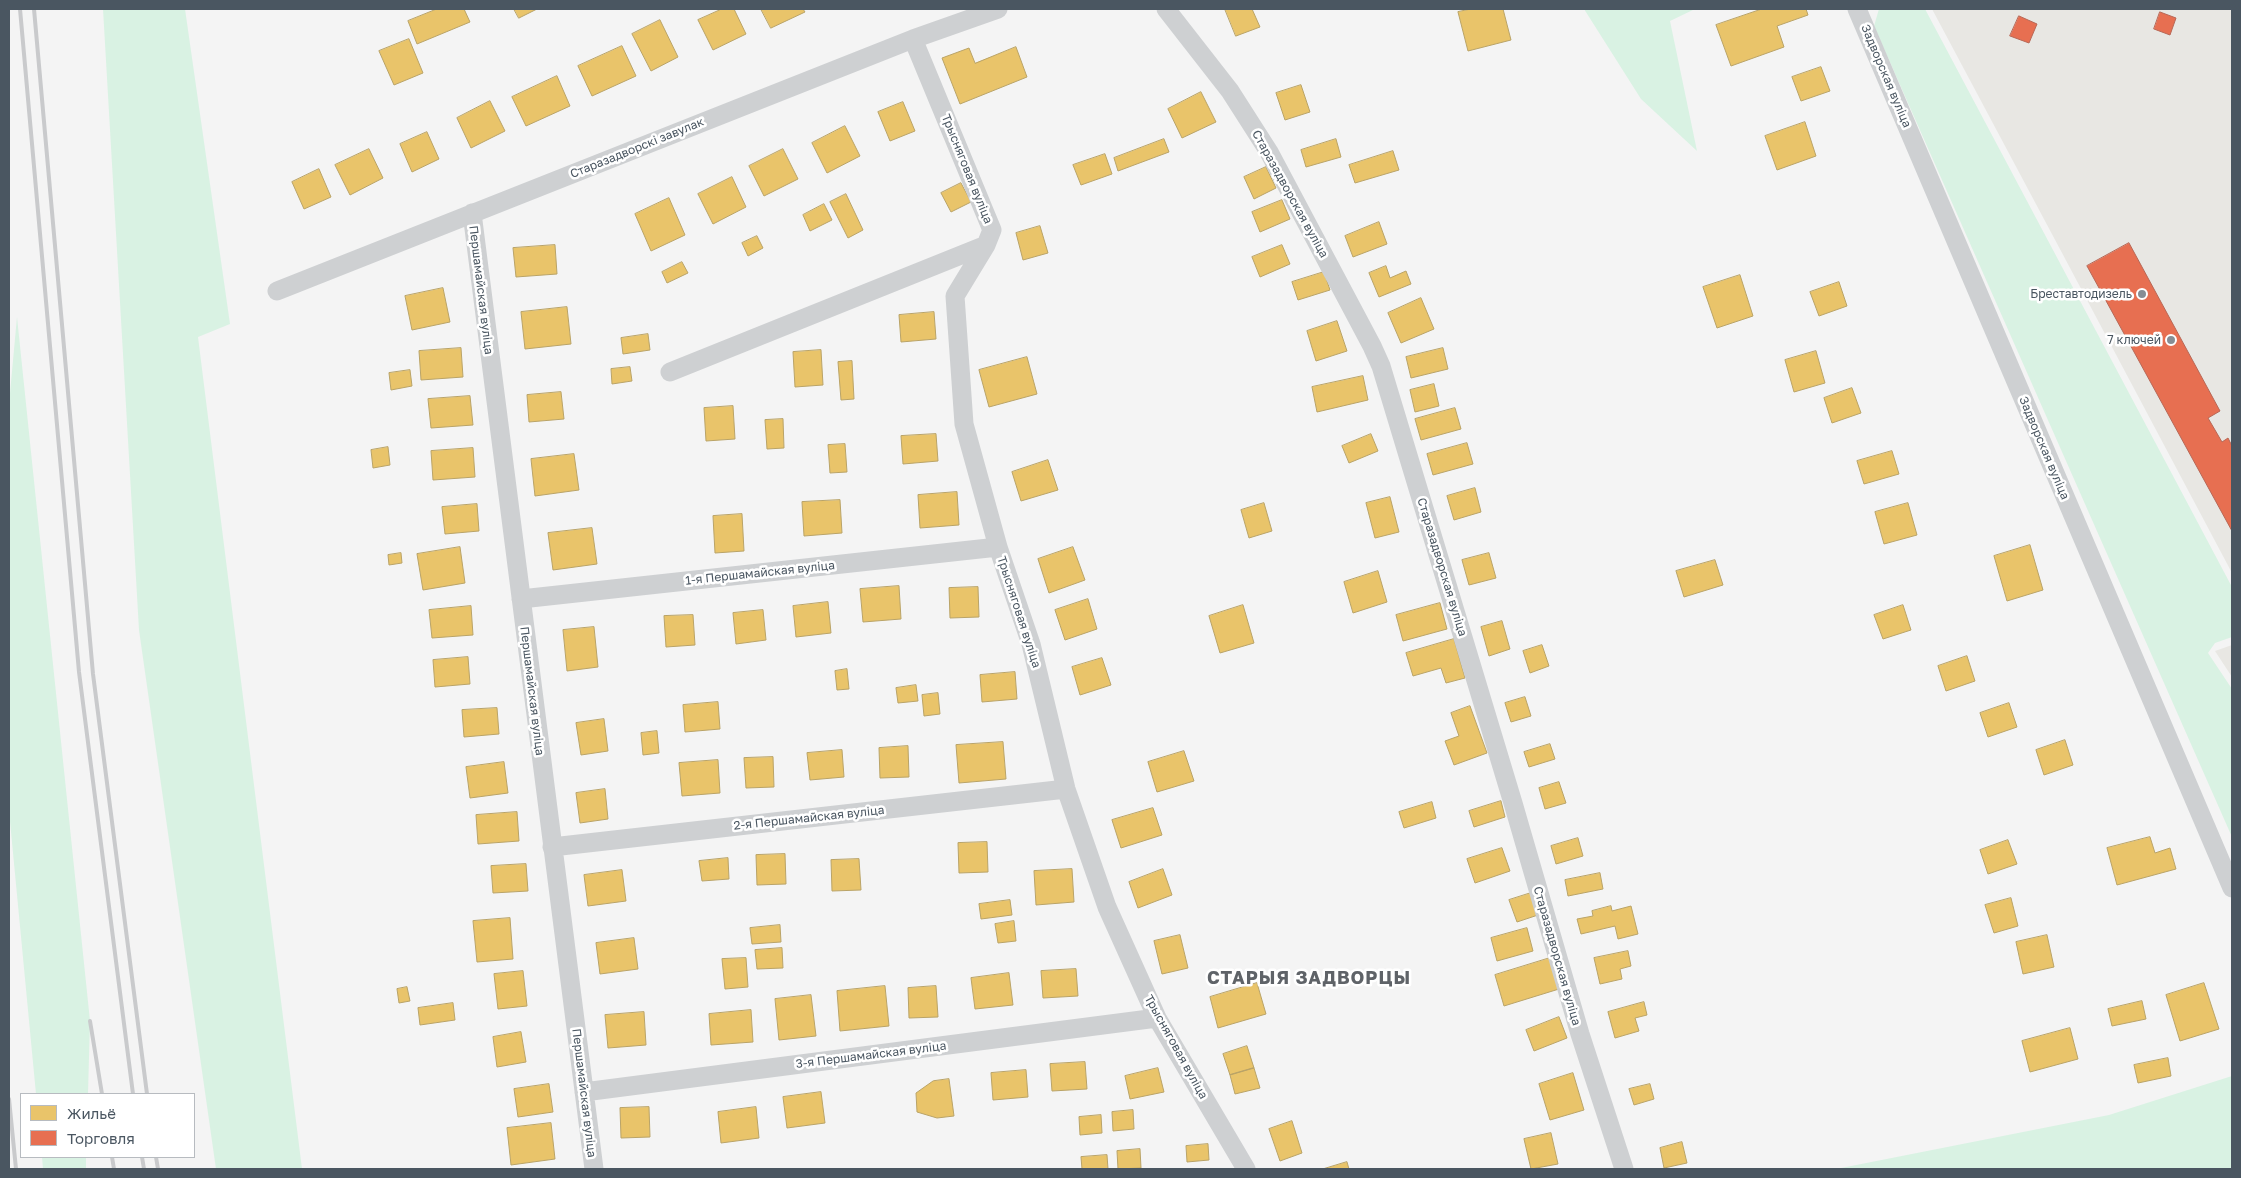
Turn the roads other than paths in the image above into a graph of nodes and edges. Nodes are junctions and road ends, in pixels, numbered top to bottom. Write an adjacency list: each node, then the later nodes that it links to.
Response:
1 (998, 9): 4 (street, Старазадворскі завулак)
2 (1166, 9): 18 (street, Старазадворская вуліца)
3 (1857, 9): 13 (street, Задворская вуліца)
4 (913, 39): 5 (street, Старазадворскі завулак); 6 (street, Трысняговая вуліца)
5 (472, 214): 7 (street, Старазадворскі завулак); 10 (street, Першамайская вуліца)
6 (986, 245): 8 (street); 9 (street, Трысняговая вуліца)
7 (277, 291)
8 (670, 372)
9 (998, 547): 10 (street, 1-я Першамайская вуліца); 11 (street, Трысняговая вуліца)
10 (521, 600): 12 (street, Першамайская вуліца)
11 (1066, 789): 12 (street, 2-я Першамайская вуліца); 14 (street, Трысняговая вуліца)
12 (552, 847): 15 (street, Першамайская вуліца)
13 (2232, 888)
14 (1157, 1018): 15 (street, 3-я Першамайская вуліца); 17 (street, Трысняговая вуліца)
15 (584, 1092): 16 (street, Першамайская вуліца)
16 (594, 1169)
17 (1246, 1169)
18 (1624, 1169)

